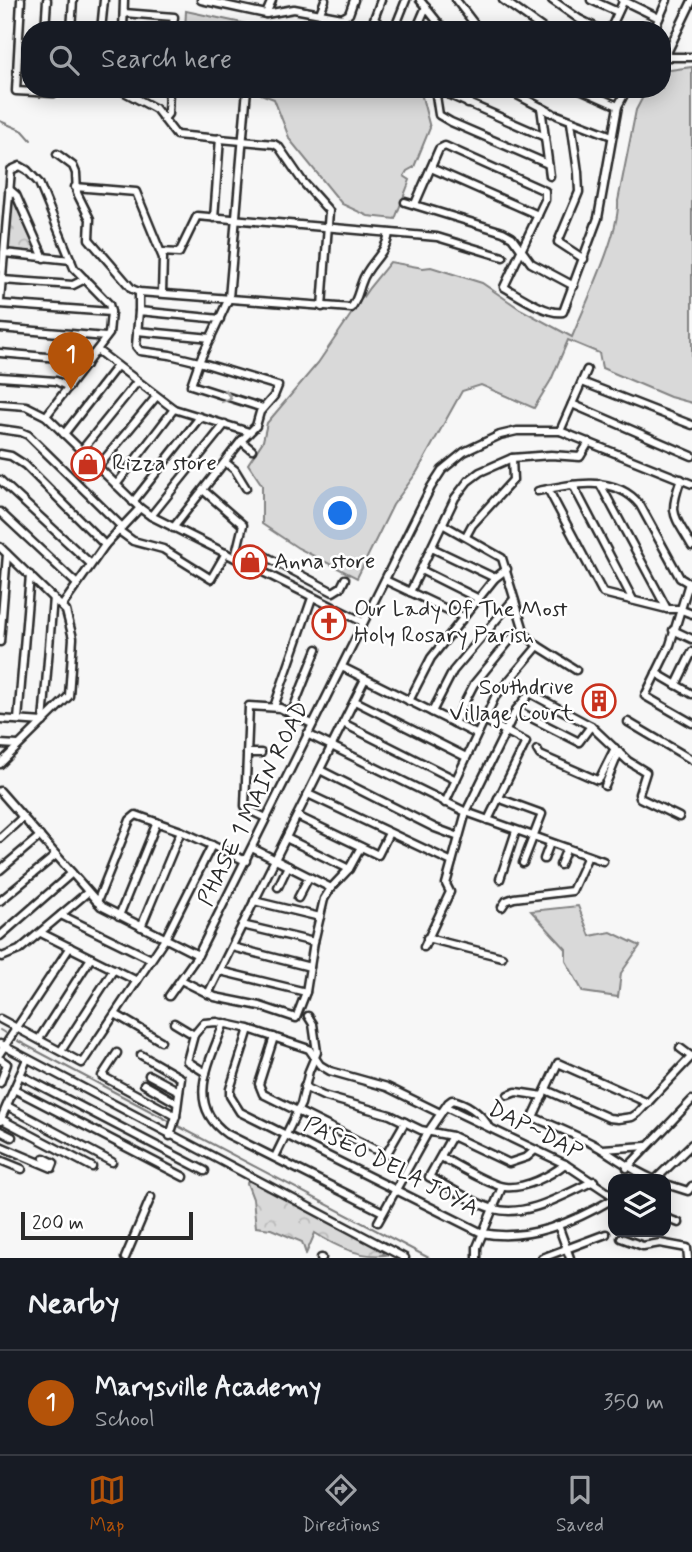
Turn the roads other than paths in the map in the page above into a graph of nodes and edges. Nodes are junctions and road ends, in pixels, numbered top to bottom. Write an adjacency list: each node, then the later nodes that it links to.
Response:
1 (21, 0): 51 (street)
2 (47, 0): 33 (street)
3 (73, 0): 34 (street)
4 (104, 0): 35 (street)
5 (124, 0): 29 (street)
6 (201, 0): 23 (street)
7 (245, 0): 26 (street)
8 (272, 0): 31 (street)
9 (298, 0): 27 (street)
10 (325, 0): 30 (street)
11 (354, 0): 30 (street)
12 (381, 0): 38 (street)
13 (406, 0): 39 (street)
14 (420, 0): 24 (street)
15 (456, 0): 42 (street)
16 (503, 0): 43 (street)
17 (552, 0): 44 (street)
18 (592, 0): 28 (street)
19 (642, 0): 25 (street)
20 (667, 0): 32 (street)
21 (622, 1): 25 (street); 28 (street)
22 (692, 1): 47 (street)
23 (218, 2): 26 (street)
24 (426, 7): 40 (street); 41 (street)
25 (638, 8): 32 (street)
26 (241, 9): 31 (street)
27 (295, 9): 30 (street); 31 (street)
28 (618, 12): 45 (street)
29 (124, 13): 36 (street); 37 (street)
30 (320, 13)
31 (266, 14)
32 (659, 18): 46 (street)
33 (46, 21)
34 (72, 21)
35 (102, 21)
36 (124, 21)
37 (173, 21)
38 (376, 21)
39 (398, 21)
40 (420, 21)
41 (436, 21)
42 (472, 21)
43 (532, 21)
44 (583, 21)
45 (614, 21)
46 (658, 21)
47 (671, 42)
48 (692, 49): 50 (street)
49 (671, 57): 50 (street)
50 (690, 57)
51 (21, 91)
52 (137, 98): 64 (street)
53 (169, 98): 64 (street)
54 (246, 98): 69 (street)
55 (437, 98): 71 (street)
56 (459, 98): 61 (street)
57 (470, 98): 61 (street)
58 (524, 98): 63 (street)
59 (600, 98): 62 (street)
60 (622, 98): 62 (street)
61 (468, 104): 67 (street)
62 (618, 106): 66 (street)
63 (541, 107): 65 (street); 67 (street)
64 (164, 119): 68 (street)
65 (570, 122): 66 (street); 88 (street)
66 (612, 136): 88 (street)
67 (545, 137): 71 (street)
68 (220, 138): 69 (street); 79 (street)
69 (244, 140): 80 (street); 81 (street)
70 (57, 154): 74 (street)
71 (548, 164): 73 (street)
72 (431, 168): 77 (street); 78 (street); 78 (street)
73 (550, 176)
74 (75, 187): 84 (street); 93 (street)
75 (9, 189): 85 (street); 87 (street); 89 (street)
76 (405, 202): 77 (street)
77 (415, 204): 83 (street)
78 (538, 215): 83 (street)
79 (214, 218): 80 (street); 84 (street)
80 (236, 219): 81 (street); 95 (street)
81 (328, 227): 82 (street); 97 (street)
82 (389, 233): 86 (street); 97 (street)
83 (522, 250): 92 (street); 92 (street)
84 (161, 252): 94 (street)
85 (4, 253): 87 (street); 90 (street)
86 (503, 257)
87 (44, 258): 89 (street)
88 (584, 259): 92 (street)
89 (71, 260): 91 (street)
90 (2, 279): 91 (street); 96 (street)
91 (85, 279): 99 (street)
92 (574, 286)
93 (139, 292): 94 (street); 98 (street)
94 (162, 293): 95 (street)
95 (229, 298): 97 (street); 100 (street)
96 (0, 302): 99 (street)
97 (322, 307)
98 (139, 311): 100 (street); 102 (street)
99 (111, 312): 103 (street)
100 (220, 319): 104 (street)
101 (0, 328): 103 (street)
102 (137, 331): 104 (street); 107 (street)
103 (106, 337): 105 (street)
104 (211, 338): 107 (street)
105 (97, 350): 108 (street); 109 (street)
106 (0, 352): 108 (street)
107 (199, 362): 118 (street, one-way to 118); 118 (street)
108 (86, 365): 114 (street)
109 (117, 366): 112 (street); 127 (street)
110 (587, 370): 113 (street)
111 (0, 377): 114 (street)
112 (137, 382): 115 (street); 130 (street)
113 (582, 382): 117 (street); 123 (street)
114 (69, 387): 120 (street)
115 (156, 397): 119 (street); 136 (street)
116 (0, 404): 120 (street)
117 (572, 404): 125 (street); 133 (street)
118 (263, 408): 126 (street)
119 (174, 409): 121 (street); 141 (street)
120 (46, 416): 127 (street)
121 (200, 417): 122 (street); 147 (street)
122 (225, 424): 126 (street); 150 (street)
123 (692, 425)
124 (0, 429): 152 (street)
125 (561, 431): 129 (street); 169 (street, PHASE 1 MAIN ROAD)
126 (249, 432): 128 (street)
127 (64, 434): 130 (street)
128 (241, 441): 131 (street); 135 (street)
129 (589, 442): 134 (street); 137 (street)
130 (81, 450): 136 (street)
131 (252, 450)
132 (0, 454): 155 (street)
133 (692, 456)
134 (512, 458): 151 (street); 154 (street)
135 (225, 462): 143 (street); 145 (street)
136 (97, 467): 141 (street)
137 (681, 479): 140 (street); 156 (street)
138 (0, 480): 163 (street)
139 (600, 484): 142 (street); 171 (street); 180 (street)
140 (692, 484)
141 (116, 485): 147 (street)
142 (573, 485): 144 (street); 178 (street)
143 (246, 488)
144 (548, 489): 146 (street); 178 (street)
145 (203, 490): 153 (street); 162 (street)
146 (538, 491)
147 (133, 502): 148 (street)
148 (140, 508): 150 (street); 152 (street)
149 (0, 512): 170 (street)
150 (150, 516): 153 (street)
151 (443, 525): 154 (street); 158 (street)
152 (120, 528): 155 (street); 159 (street)
153 (173, 528): 159 (street)
154 (466, 536): 164 (street)
155 (105, 545): 163 (street)
156 (692, 546)
157 (0, 547): 160 (street)
158 (432, 548): 165 (street); 168 (street)
159 (226, 553): 162 (street)
160 (7, 554): 166 (street); 188 (street)
161 (265, 556): 172 (street)
162 (235, 558): 175 (street)
163 (91, 564): 170 (street)
164 (507, 569): 168 (street); 177 (street)
165 (421, 570): 173 (street); 176 (street)
166 (30, 575): 174 (street); 205 (street)
167 (345, 579): 172 (street)
168 (495, 579): 176 (street)
169 (385, 580): 173 (street); 184 (street, PHASE 1 MAIN ROAD)
170 (77, 584): 179 (street)
171 (690, 584): 181 (street)
172 (321, 586): 175 (street)
173 (410, 592): 183 (street)
174 (53, 597): 179 (street); 207 (street)
175 (314, 599): 184 (street); 200 (street)
176 (479, 599): 183 (street)
177 (514, 599): 185 (street); 202 (street)
178 (632, 600): 180 (street)
179 (62, 606): 207 (street)
180 (667, 609): 181 (street)
181 (679, 609): 182 (street); 186 (street)
182 (692, 614)
183 (463, 617): 199 (street)
184 (363, 622): 192 (street, PHASE 1 MAIN ROAD)
185 (523, 629): 189 (street); 210 (street)
186 (673, 630): 187 (street); 194 (street)
187 (692, 639)
188 (0, 642)
189 (538, 646): 193 (street); 206 (street)
190 (317, 649): 203 (street)
191 (692, 652): 196 (street)
192 (342, 667): 195 (street); 212 (street, PHASE 1 MAIN ROAD)
193 (576, 670)
194 (656, 673): 196 (street); 211 (street)
195 (365, 678): 198 (street); 199 (street)
196 (676, 685): 197 (street)
197 (692, 694)
198 (355, 701): 209 (street); 224 (street)
199 (409, 701): 202 (street)
200 (274, 707): 203 (street); 222 (street)
201 (516, 710): 213 (street); 213 (street); 214 (street)
202 (432, 712): 210 (street)
203 (291, 713): 212 (street)
204 (0, 719): 205 (street)
205 (18, 720): 207 (street)
206 (484, 720): 214 (street); 216 (street)
207 (43, 722): 218 (street)
208 (628, 722): 225 (street)
209 (343, 723): 219 (street); 228 (street)
210 (454, 723): 216 (street)
211 (692, 723)
212 (312, 724): 215 (street, PHASE 1 MAIN ROAD)
213 (591, 726): 221 (street)
214 (506, 731): 232 (street); 235 (street)
215 (307, 734): 219 (street); 239 (street, PHASE 1 MAIN ROAD)
216 (476, 734): 224 (street)
217 (0, 744): 218 (street)
218 (18, 745): 226 (street)
219 (332, 746): 227 (street); 234 (street)
220 (537, 750): 221 (street)
221 (617, 750): 229 (street); 238 (street)
222 (247, 753): 223 (street); 239 (street)
223 (261, 754)
224 (466, 757): 228 (street)
225 (692, 760)
226 (0, 764)
227 (320, 770): 231 (street); 249 (street)
228 (456, 780): 234 (street)
229 (605, 786)
230 (0, 791): 233 (street)
231 (308, 794): 236 (street); 244 (street)
232 (499, 798): 240 (street); 246 (street)
233 (3, 800): 237 (street)
234 (445, 803): 235 (street)
235 (466, 812): 240 (street); 249 (street)
236 (297, 816): 248 (street); 252 (street)
237 (23, 817): 245 (street); 247 (street)
238 (679, 817)
239 (266, 818): 253 (street, PHASE 1 MAIN ROAD)
240 (488, 820): 243 (street)
241 (157, 822): 242 (street); 276 (street); 279 (street)
242 (181, 831): 251 (street); 282 (street)
243 (516, 831): 246 (street); 269 (street)
244 (389, 833): 252 (street); 261 (street)
245 (40, 836): 255 (street); 266 (street)
246 (533, 837): 250 (street); 262 (street)
247 (0, 838)
248 (286, 838): 258 (street); 265 (street)
249 (459, 838): 261 (street)
250 (550, 842): 254 (street); 257 (street)
251 (212, 845): 259 (street); 286 (street)
252 (360, 847): 265 (street)
253 (252, 848): 258 (street); 259 (street, PHASE 1 MAIN ROAD)
254 (567, 848): 256 (street); 263 (street)
255 (56, 855): 267 (street); 274 (street)
256 (589, 856): 260 (street); 277 (street)
257 (544, 859)
258 (275, 860): 264 (street); 275 (street)
259 (246, 861): 291 (street, PHASE 1 MAIN ROAD)
260 (603, 861)
261 (452, 862): 285 (street)
262 (523, 863)
263 (561, 865)
264 (288, 866): 268 (street); 270 (street)
265 (349, 869): 271 (street)
266 (0, 870)
267 (72, 873): 272 (street); 284 (street)
268 (309, 877): 271 (street); 273 (street)
269 (500, 879)
270 (278, 887)
271 (331, 888): 280 (street)
272 (88, 892): 276 (street); 278 (street)
273 (298, 898)
274 (0, 901)
275 (254, 901): 280 (street); 281 (street)
276 (97, 902): 279 (street)
277 (502, 907)
278 (61, 915): 283 (street); 295 (street)
279 (119, 916): 282 (street)
280 (320, 917): 287 (street)
281 (243, 925): 287 (street); 289 (street)
282 (141, 927): 286 (street)
283 (41, 933): 288 (street); 292 (street)
284 (0, 936)
285 (427, 938): 290 (street); 293 (street)
286 (165, 939): 291 (street); 295 (street)
287 (314, 942): 296 (street)
288 (70, 947): 294 (street); 309 (street)
289 (232, 947): 296 (street); 298 (street)
290 (424, 947)
291 (198, 955): 299 (street, PHASE 1 MAIN ROAD)
292 (0, 956)
293 (502, 957)
294 (91, 958): 297 (street); 313 (street)
295 (151, 960): 300 (street)
296 (310, 967): 301 (street)
297 (114, 969): 300 (street); 317 (street)
298 (220, 971): 301 (street); 302 (street)
299 (181, 980): 302 (street); 303 (street, PHASE 1 MAIN ROAD)
300 (137, 981): 304 (street)
301 (306, 992): 302 (street)
302 (208, 994)
303 (169, 996)
304 (115, 1014): 314 (street); 317 (street)
305 (309, 1016): 320 (street)
306 (0, 1019): 309 (street)
307 (174, 1023): 311 (street)
308 (225, 1023): 310 (street); 311 (street); 324 (street)
309 (18, 1027): 313 (street); 315 (street)
310 (249, 1029): 312 (street); 348 (street, PASEO DELA JOYA)
311 (194, 1035): 324 (street)
312 (274, 1037): 320 (street); 339 (street)
313 (40, 1039): 317 (street)
314 (161, 1041)
315 (1, 1048): 323 (street)
316 (680, 1048): 321 (street)
317 (61, 1051)
318 (117, 1053): 342 (street)
319 (141, 1055): 331 (street)
320 (315, 1057): 329 (street); 340 (street)
321 (692, 1057): 336 (street)
322 (0, 1059): 327 (street)
323 (27, 1059): 325 (street); 347 (street)
324 (206, 1073): 338 (street)
325 (20, 1075): 330 (street); 365 (street)
326 (149, 1075): 331 (street)
327 (0, 1083)
328 (144, 1084): 335 (street)
329 (304, 1087): 339 (street); 344 (street)
330 (14, 1089): 337 (street); 368 (street)
331 (179, 1091): 335 (street)
332 (545, 1093): 333 (street); 336 (street); 336 (street); 355 (street)
333 (508, 1095)
334 (692, 1100): 353 (street)
335 (177, 1103): 342 (street)
336 (648, 1103)
337 (7, 1106): 343 (street); 360 (street)
338 (206, 1111): 341 (street); 356 (street)
339 (298, 1111): 344 (street); 348 (street)
340 (440, 1113): 346 (street); 354 (street, DAP~DAP)
341 (198, 1115)
342 (175, 1120): 347 (street)
343 (1, 1121): 362 (street)
344 (405, 1122): 346 (street)
345 (0, 1131): 350 (street)
346 (428, 1132): 349 (street); 372 (street)
347 (171, 1134): 388 (street)
348 (287, 1134): 356 (street); 372 (street, PASEO DELA JOYA)
349 (452, 1136): 354 (street); 357 (street)
350 (12, 1137)
351 (692, 1143): 367 (street)
352 (0, 1146): 358 (street)
353 (646, 1146): 355 (street); 363 (street)
354 (534, 1150): 361 (street, DAP~DAP)
355 (602, 1150): 363 (street)
356 (275, 1157): 378 (street)
357 (440, 1157): 371 (street); 377 (street)
358 (44, 1158)
359 (0, 1160): 364 (street)
360 (112, 1162)
361 (565, 1164): 369 (street, DAP~DAP); 371 (street)
362 (92, 1167)
363 (627, 1168): 366 (street)
364 (22, 1169)
365 (205, 1171)
366 (642, 1174)
367 (660, 1174)
368 (184, 1177)
369 (594, 1181): 374 (street, DAP~DAP); 377 (street)
370 (671, 1185): 373 (street)
371 (502, 1187): 377 (street)
372 (396, 1189): 378 (street); 383 (street, PASEO DELA JOYA)
373 (690, 1189)
374 (608, 1194)
375 (151, 1197): 387 (street)
376 (608, 1200): 382 (street, PASEO DELA JOYA)
377 (492, 1209): 383 (street)
378 (383, 1212): 380 (street)
379 (671, 1220): 381 (street)
380 (378, 1222)
381 (679, 1223)
382 (558, 1225): 383 (street, PASEO DELA JOYA); 386 (street)
383 (482, 1233): 389 (street)
384 (606, 1234): 386 (street)
385 (621, 1238): 392 (street)
386 (567, 1249): 390 (street); 391 (street)
387 (125, 1258)
388 (405, 1258)
389 (477, 1258)
390 (542, 1258)
391 (570, 1258)
392 (688, 1258)

